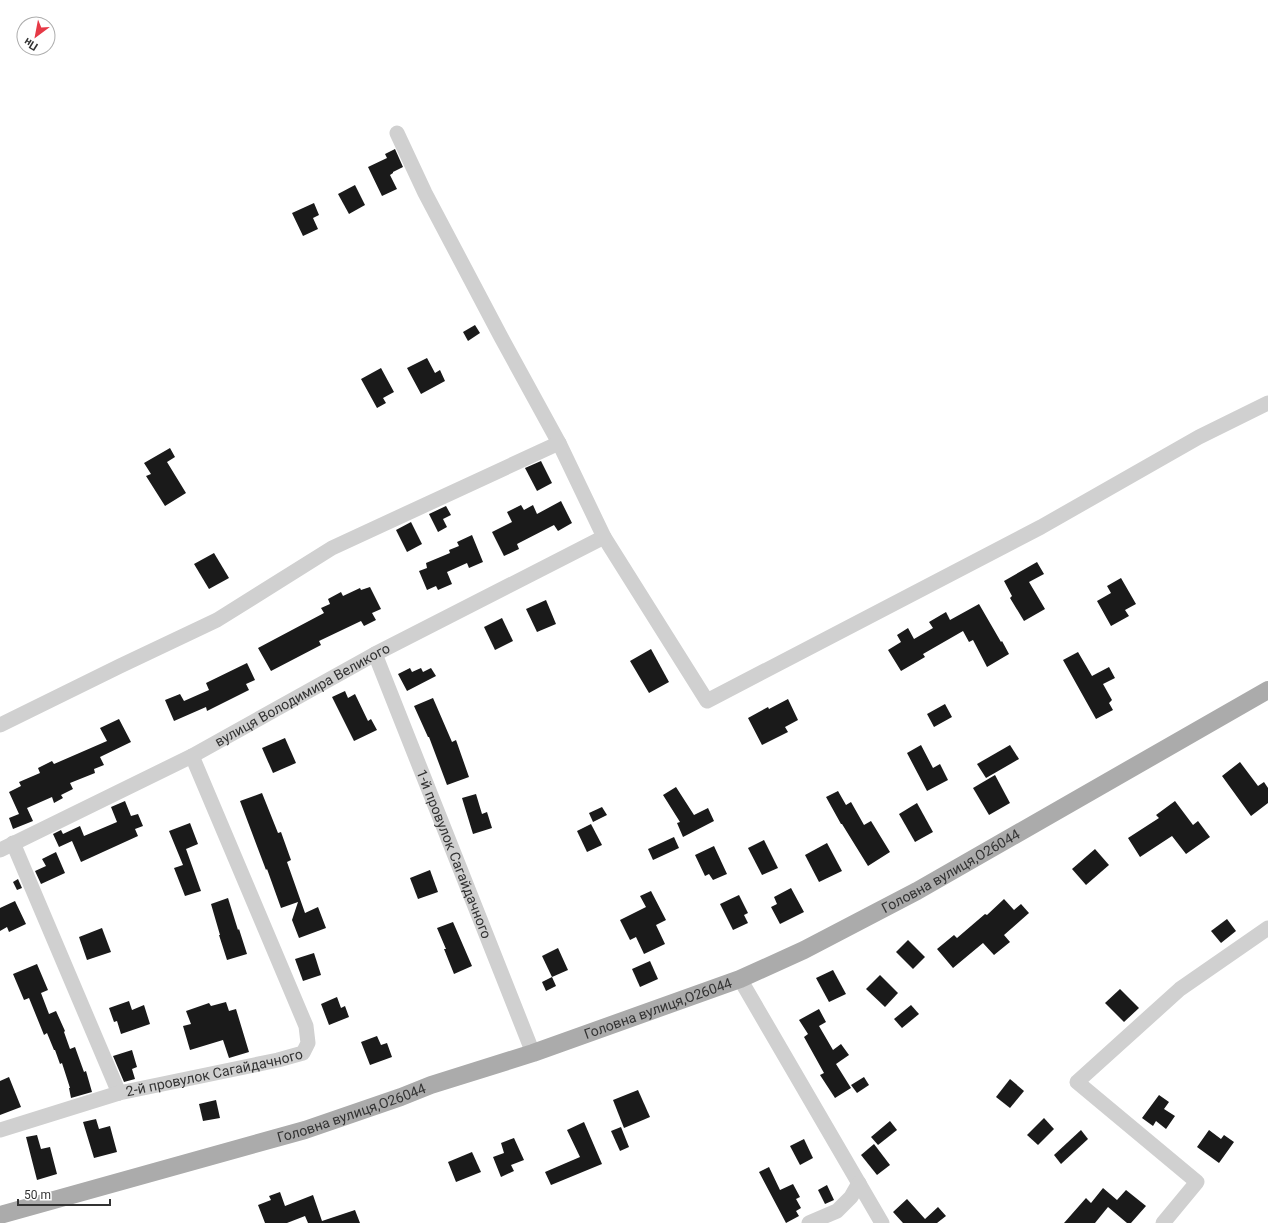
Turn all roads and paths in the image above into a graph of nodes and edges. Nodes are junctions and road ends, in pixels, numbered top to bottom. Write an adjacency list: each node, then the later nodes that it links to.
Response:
1 (397, 132): 3 (street)
2 (1268, 403): 4 (street)
3 (559, 443): 4 (street); 7 (street)
4 (604, 537): 5 (street, вулиця Володимира Великого)
5 (375, 654): 8 (street, вулиця Володимира Великого); 12 (street, 1-й провулок Сагайдачного)
6 (1268, 690): 11 (main road, Головна вулиця,О26044)
7 (0, 725)
8 (192, 756): 9 (street, вулиця Володимира Великого); 13 (street, 2-й провулок Сагайдачного)
9 (7, 846): 13 (street)
10 (1268, 928): 19 (street)
11 (740, 979): 12 (main road, Головна вулиця,О26044); 15 (street)
12 (533, 1053): 16 (main road, Головна вулиця,О26044)
13 (119, 1093): 14 (street, 2-й провулок Сагайдачного)
14 (0, 1130)
15 (859, 1183): 17 (street); 18 (street)
16 (0, 1215)
17 (809, 1223)
18 (882, 1223)
19 (1163, 1223)

